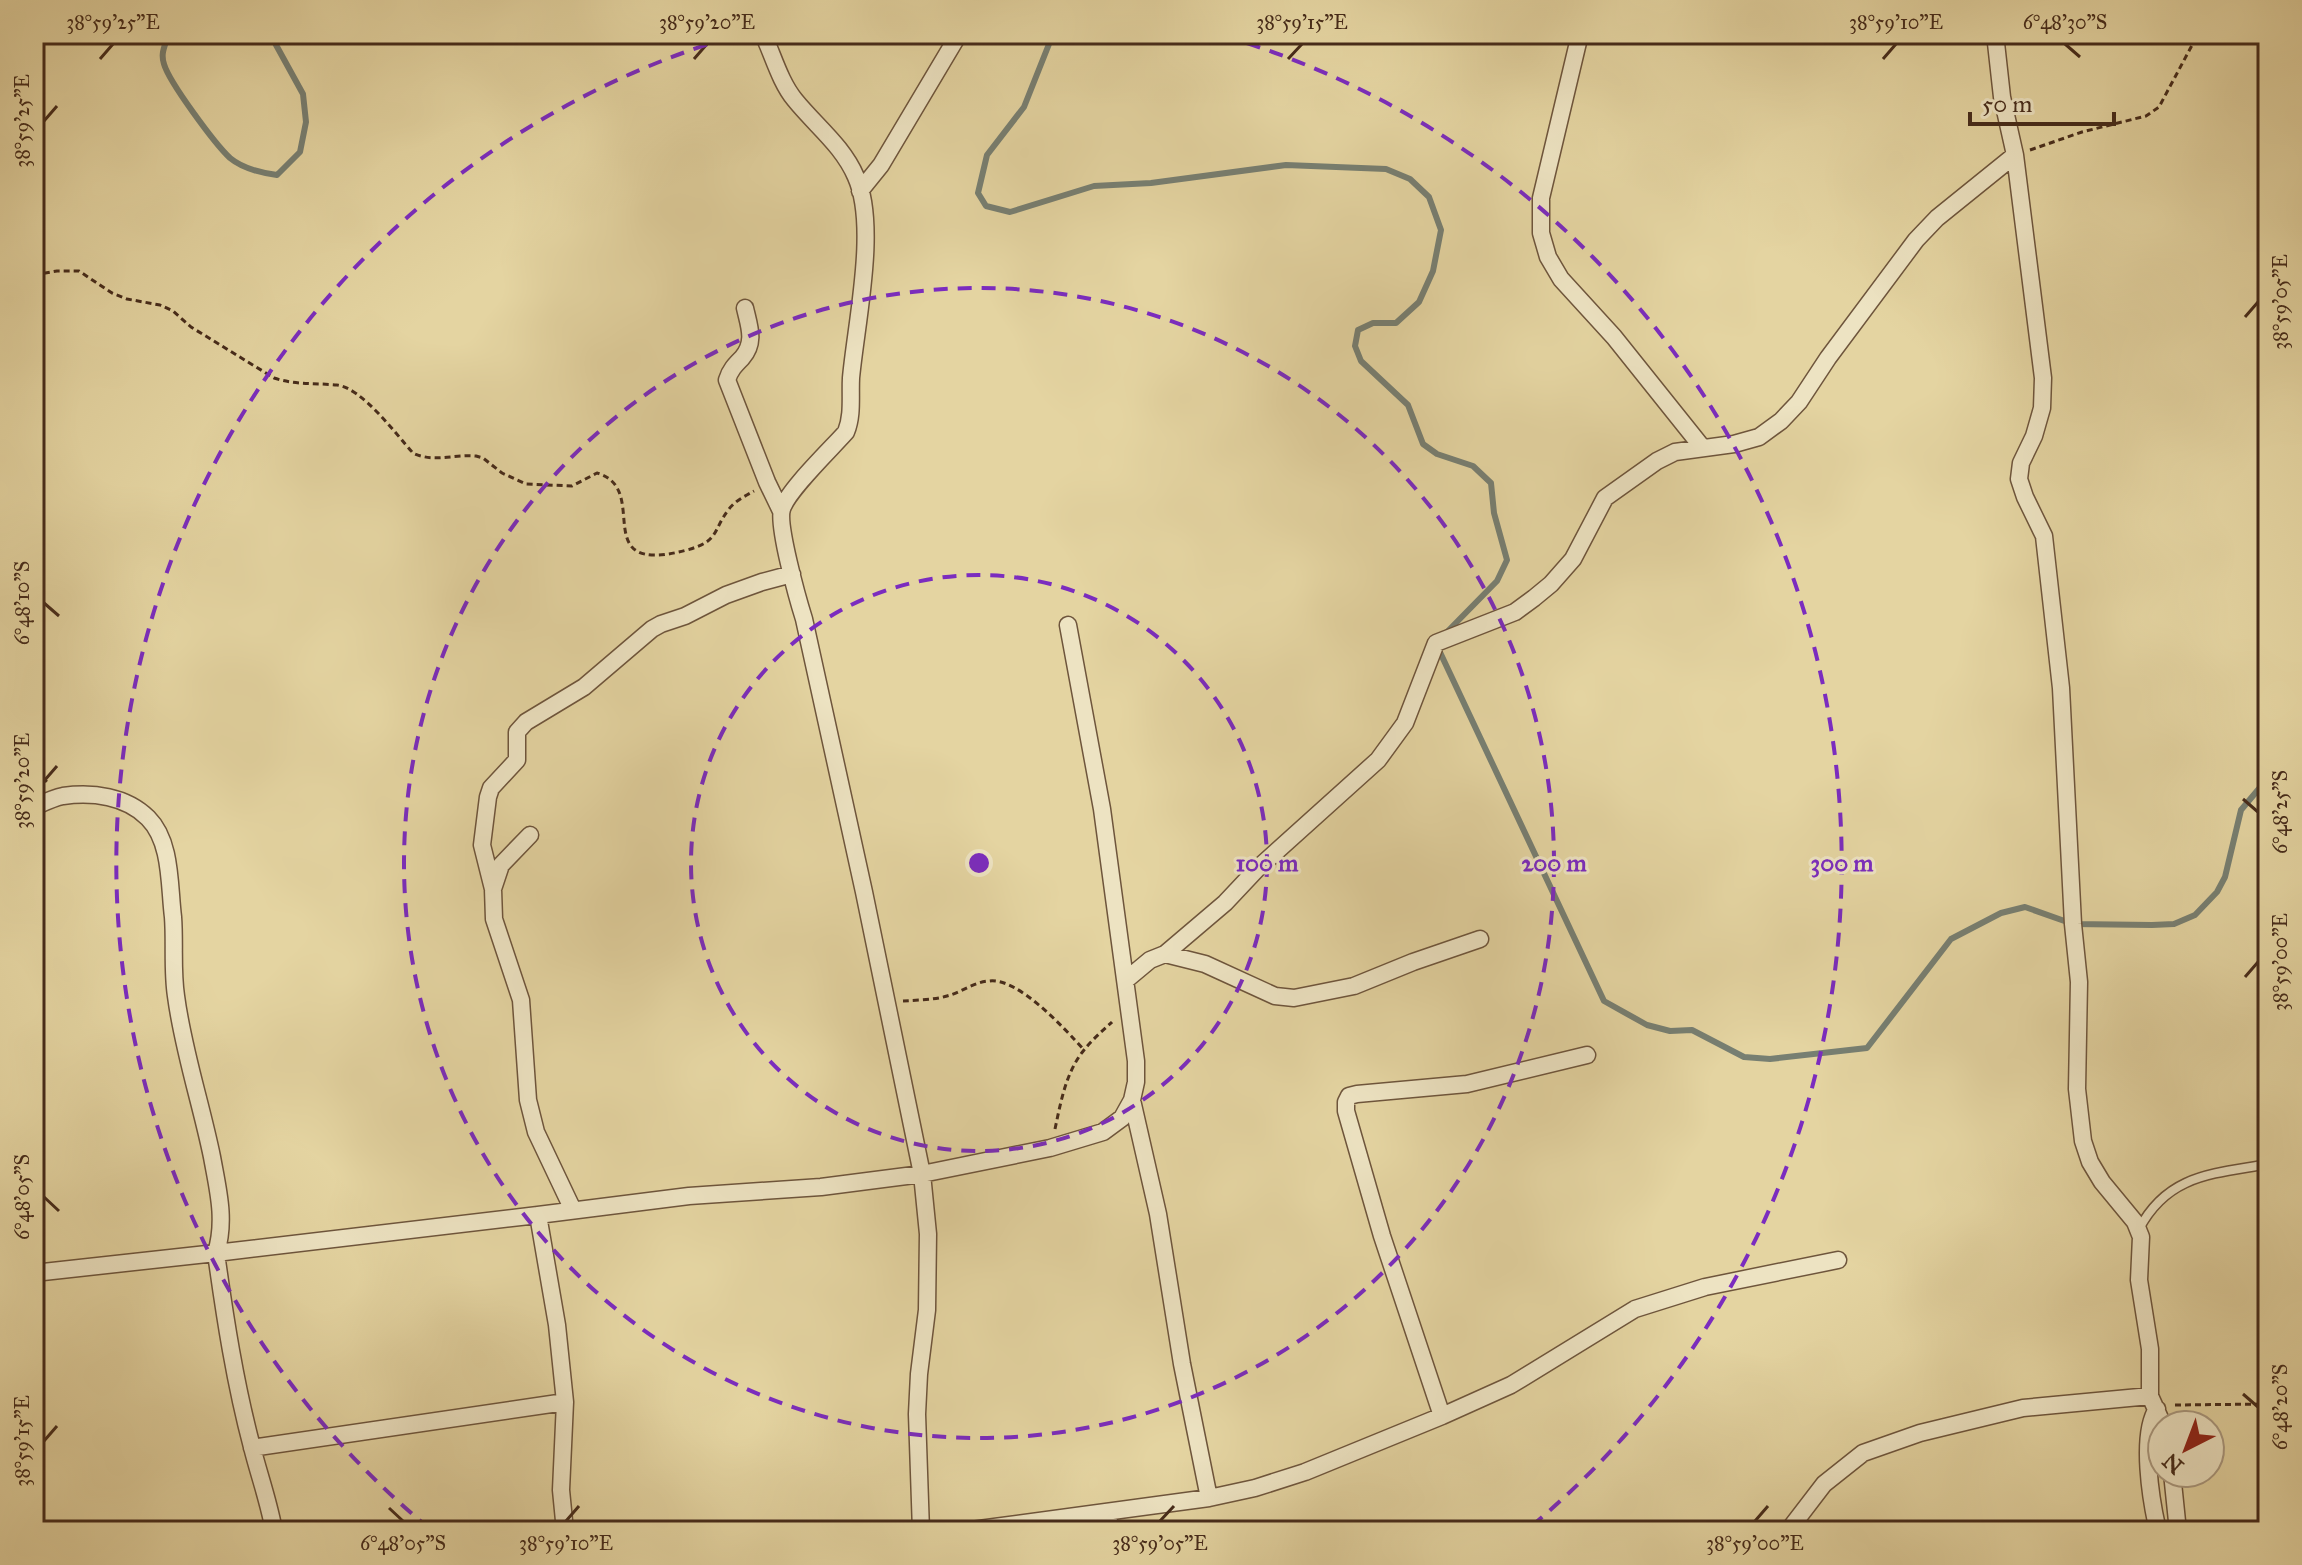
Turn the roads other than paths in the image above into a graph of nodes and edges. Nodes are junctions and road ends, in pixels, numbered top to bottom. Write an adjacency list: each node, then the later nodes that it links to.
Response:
1 (763, 34): 6 (street)
2 (959, 34): 6 (street)
3 (1580, 34): 8 (street)
4 (1995, 34): 5 (street)
5 (2015, 155): 8 (street); 24 (street)
6 (860, 191): 9 (street)
7 (745, 308): 9 (street)
8 (1702, 447): 16 (street)
9 (781, 511): 10 (street)
10 (792, 574): 14 (street); 21 (street)
11 (1068, 625): 17 (street)
12 (34, 807): 25 (street)
13 (530, 835): 14 (street)
14 (493, 889): 22 (street)
15 (1480, 939): 16 (street)
16 (1165, 954): 17 (street)
17 (1126, 980): 19 (street)
18 (1587, 1055): 30 (street)
19 (1132, 1100): 21 (street); 34 (street)
20 (2268, 1164): 24 (lane)
21 (922, 1174): 22 (street); 38 (street)
22 (573, 1210): 23 (street)
23 (538, 1215): 25 (street); 28 (street)
24 (2139, 1230): 29 (street)
25 (216, 1253): 27 (street); 31 (street)
26 (1838, 1260): 30 (street)
27 (34, 1273)
28 (565, 1402): 31 (street); 37 (street)
29 (2156, 1409): 41 (street)
30 (1442, 1416): 34 (street)
31 (252, 1448): 36 (street)
32 (2152, 1489): 42 (street)
33 (2174, 1489): 43 (street)
34 (1209, 1498): 35 (street)
35 (1108, 1512): 39 (street); 40 (street)
36 (274, 1531)
37 (565, 1531)
38 (921, 1531)
39 (964, 1531)
40 (1110, 1531)
41 (1788, 1531)
42 (2158, 1531)
43 (2178, 1531)

